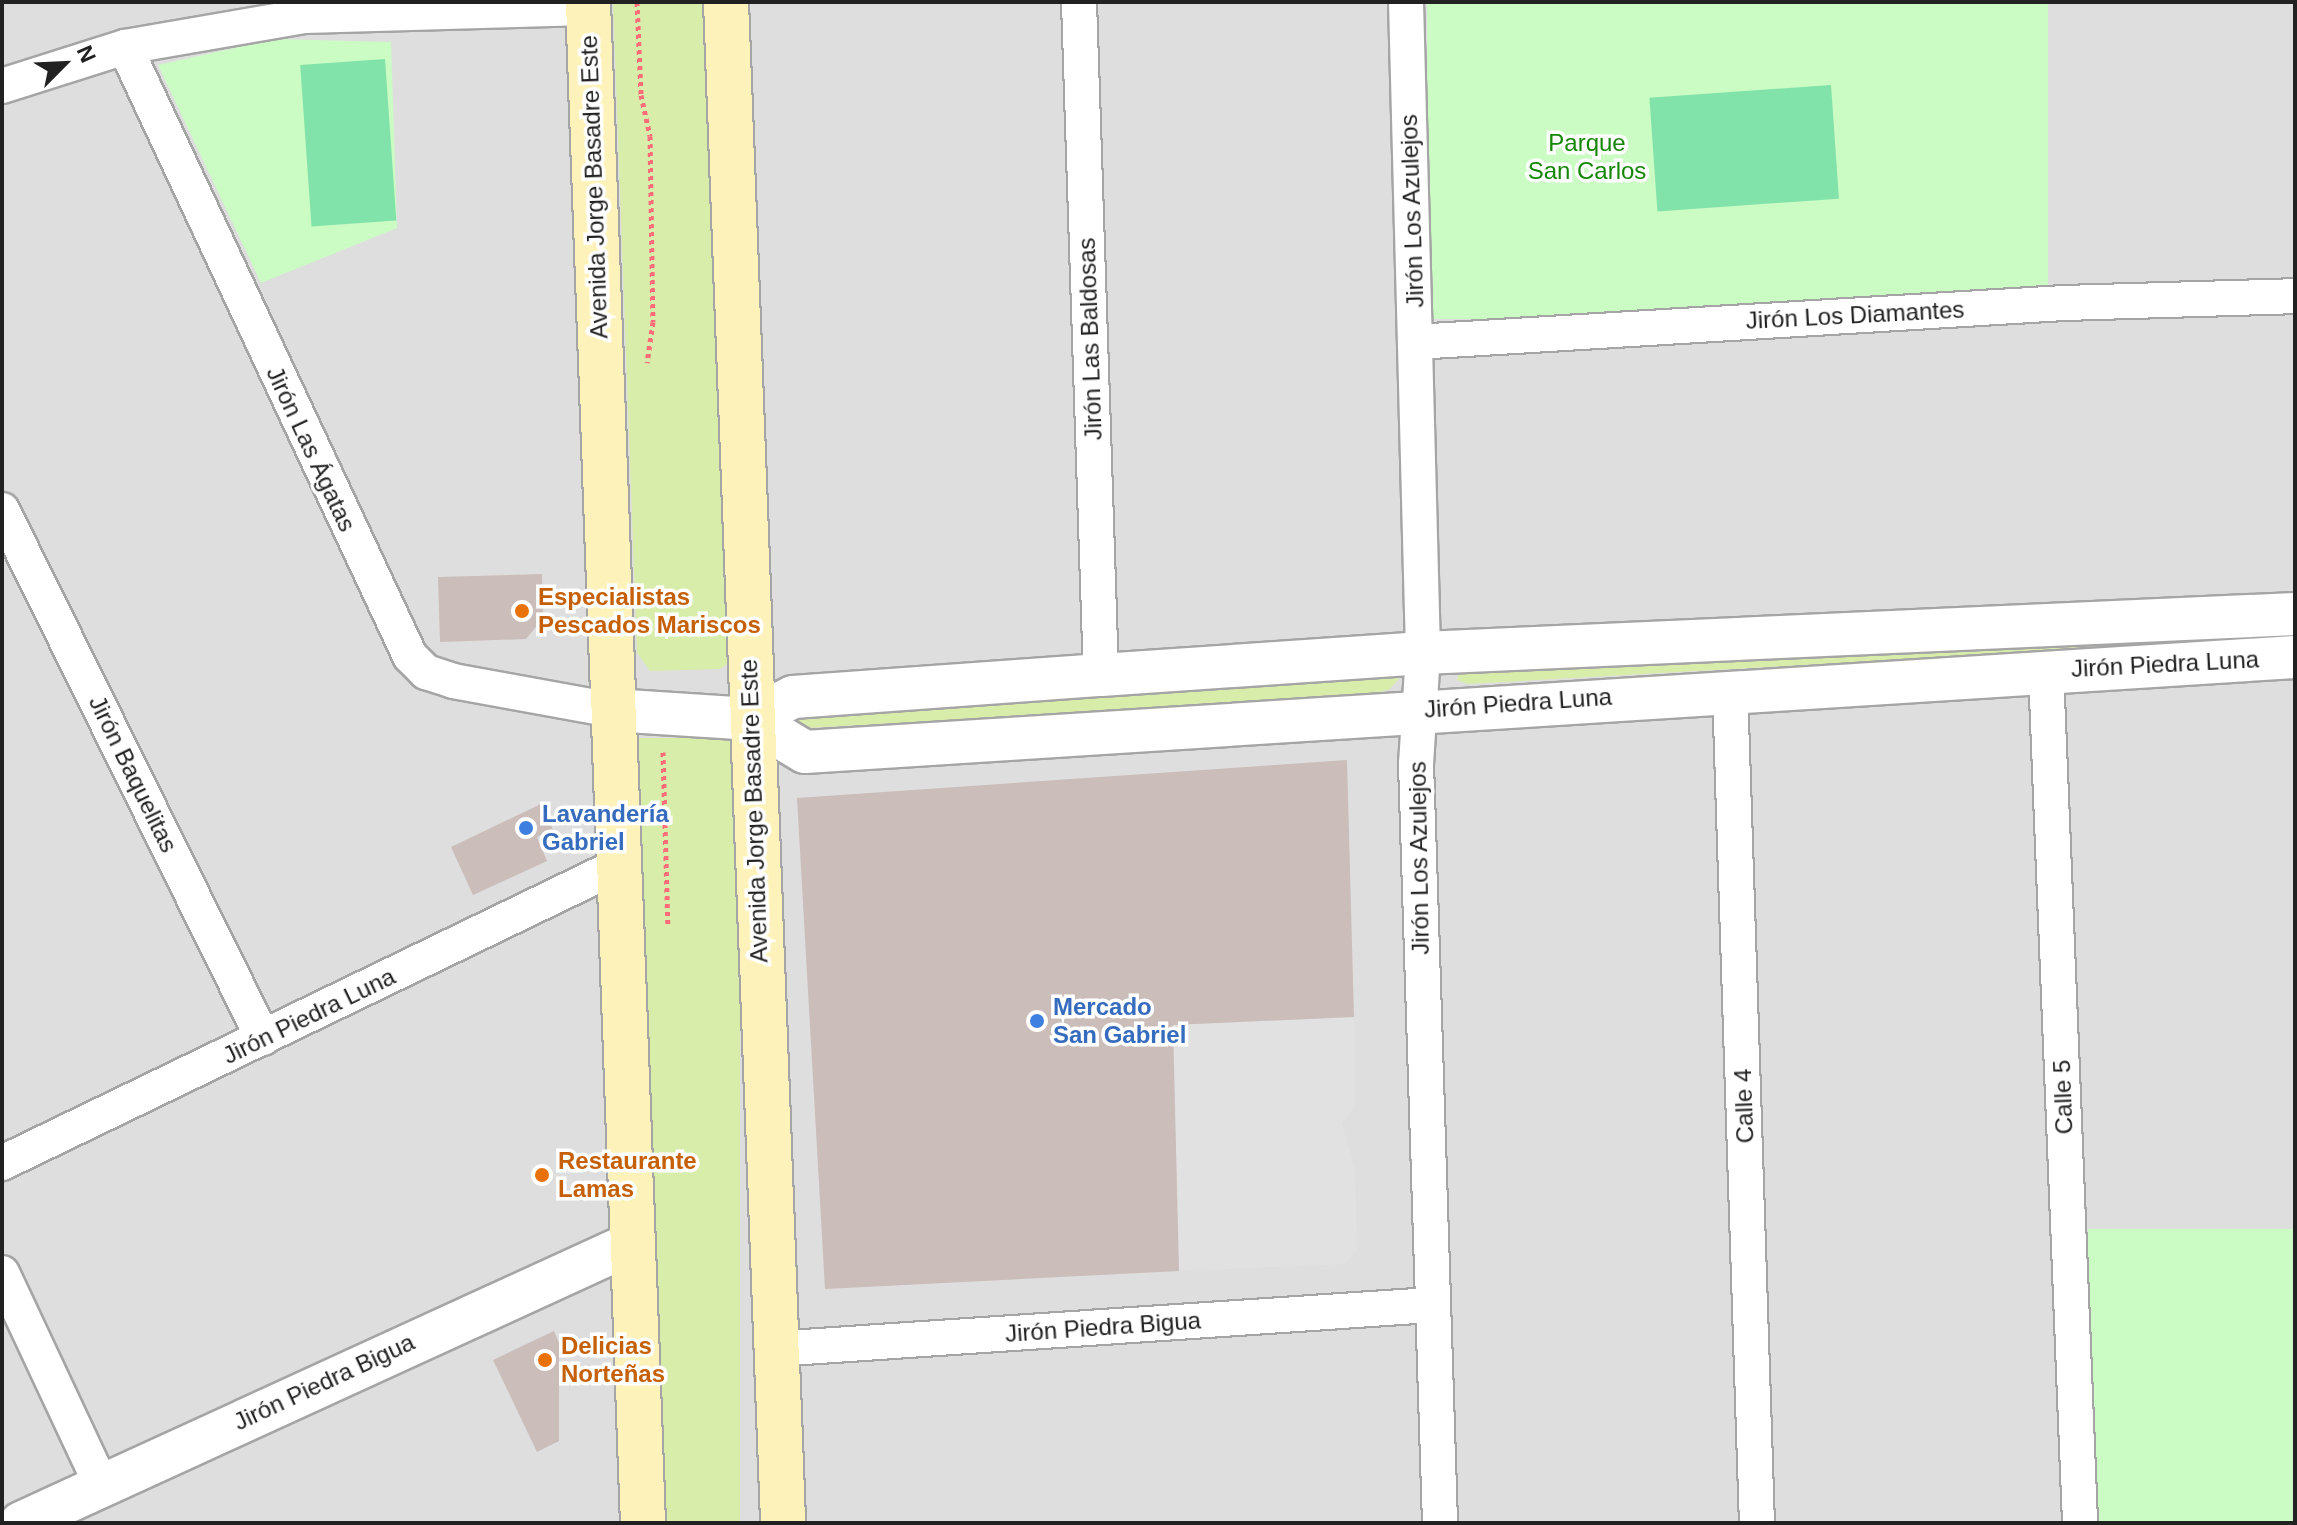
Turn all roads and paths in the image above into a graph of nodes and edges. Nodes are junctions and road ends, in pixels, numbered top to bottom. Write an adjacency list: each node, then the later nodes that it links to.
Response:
1 (726, 2): 18 (main road, Avenida Jorge Basadre Este)
2 (1079, 2): 14 (street, Jirón Las Baldosas)
3 (1406, 2): 8 (street, Jirón Los Azulejos)
4 (588, 5): 5 (street); 16 (main road, Avenida Jorge Basadre Este)
5 (125, 47): 6 (street); 16 (street, Jirón Las Ágatas)
6 (2, 86)
7 (2295, 296): 8 (street, Jirón Los Diamantes)
8 (1415, 342): 11 (street, Jirón Los Azulejos)
9 (2, 510): 20 (street, Jirón Baquelitas)
10 (2295, 614): 11 (street, Jirón Piedra Luna)
11 (1423, 653): 14 (street, Jirón Piedra Luna); 17 (street, Jirón Los Azulejos)
12 (2295, 657): 13 (street, Jirón Piedra Luna)
13 (2046, 671): 15 (street, Jirón Piedra Luna); 32 (street, Calle 5)
14 (1101, 675): 18 (street, Jirón Piedra Luna)
15 (1730, 689): 17 (street, Jirón Piedra Luna); 31 (street, Calle 4)
16 (612, 710): 18 (street, Jirón Piedra Luna); 19 (main road, Avenida Jorge Basadre Este)
17 (1417, 710): 18 (street, Jirón Piedra Luna); 24 (street, Jirón Los Azulejos)
18 (750, 719): 25 (main road, Avenida Jorge Basadre Este)
19 (615, 867): 20 (street, Jirón Piedra Luna); 22 (main road, Avenida Jorge Basadre Este)
20 (263, 1038): 21 (street, Jirón Piedra Luna)
21 (2, 1163)
22 (630, 1244): 26 (street, Jirón Piedra Bigua); 28 (main road, Avenida Jorge Basadre Este)
23 (2, 1273): 26 (street)
24 (1431, 1305): 25 (street, Jirón Piedra Bigua); 30 (street, Jirón Los Azulejos)
25 (774, 1349): 29 (main road, Avenida Jorge Basadre Este)
26 (101, 1484): 27 (street, Jirón Piedra Bigua)
27 (21, 1523)
28 (643, 1523)
29 (783, 1523)
30 (1440, 1523)
31 (1757, 1523)
32 (2080, 1523)

